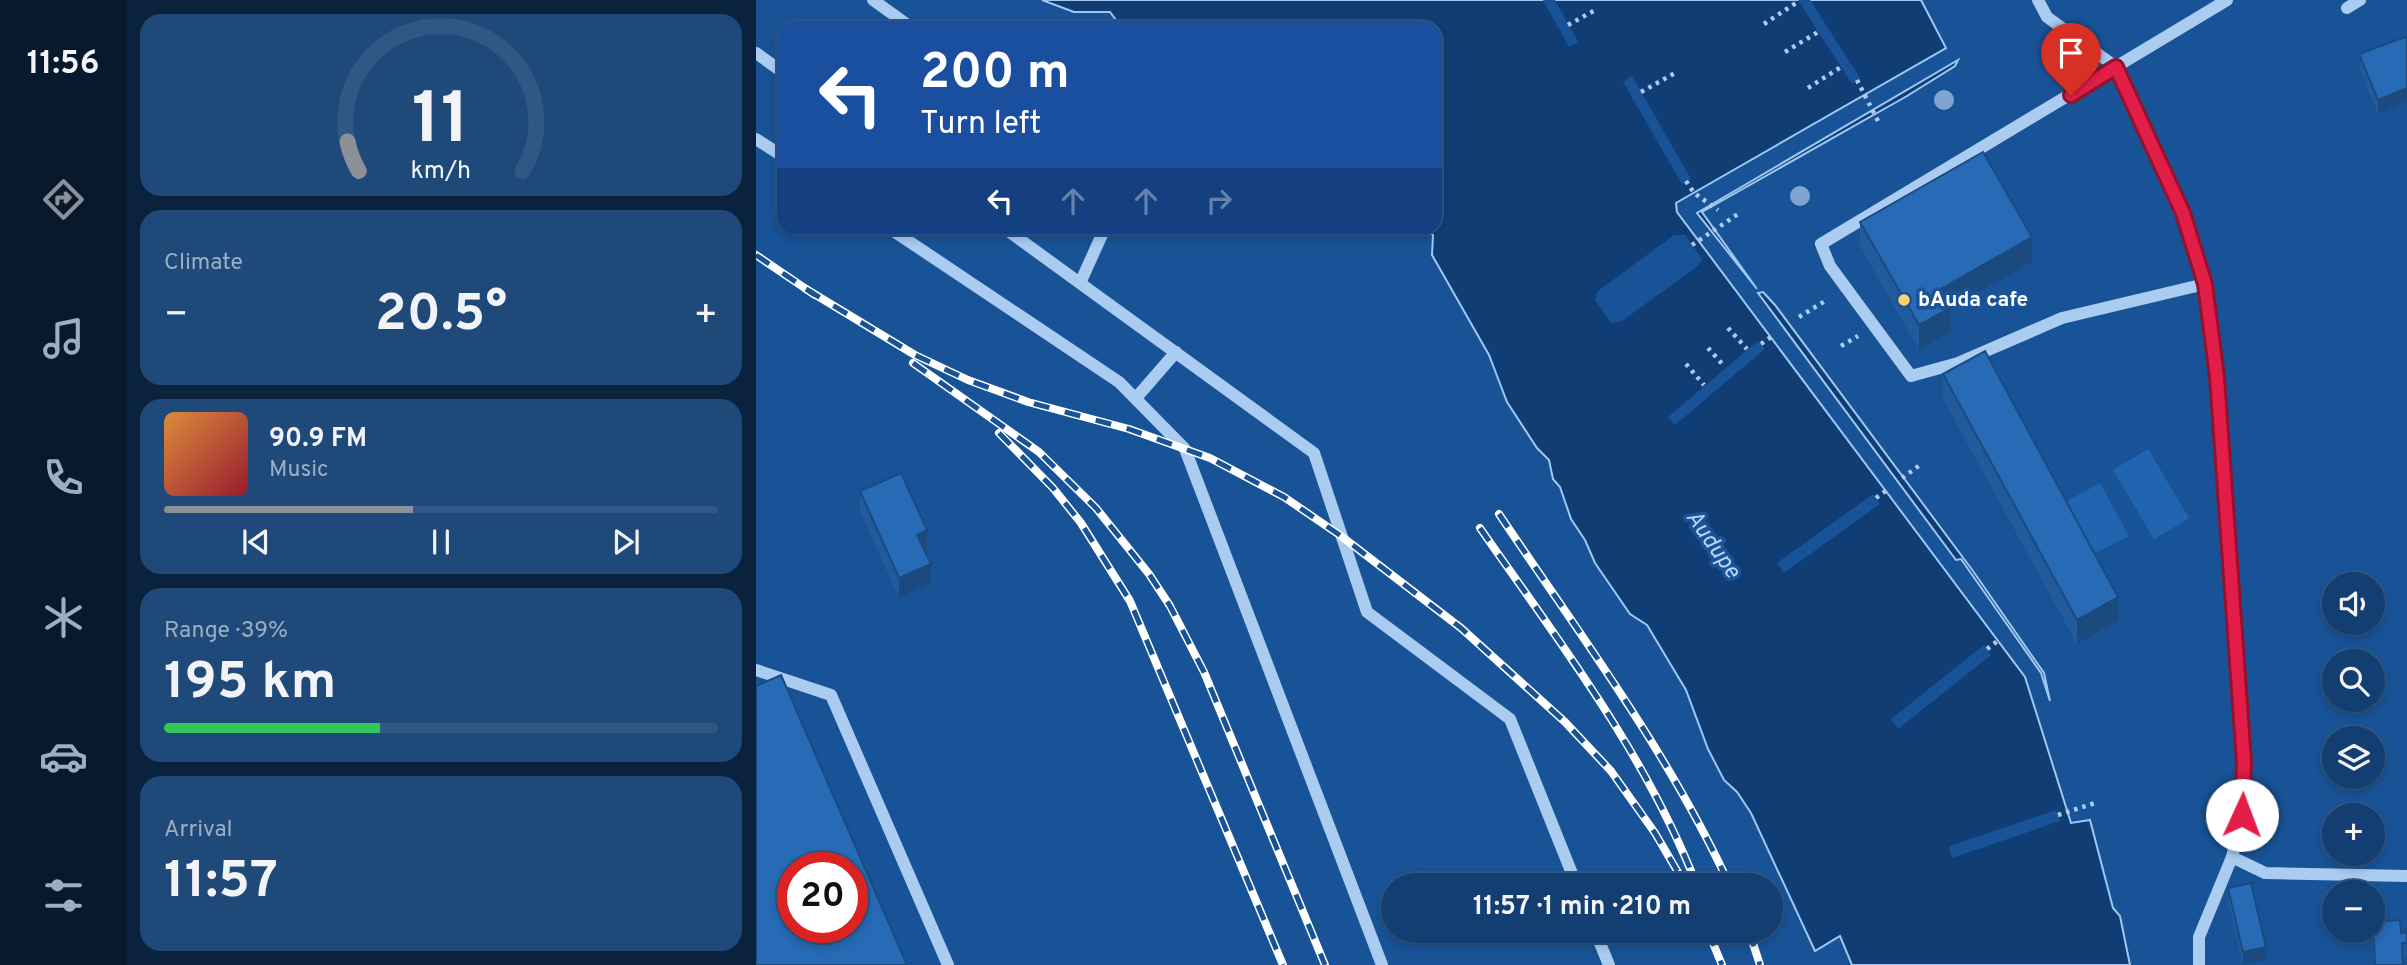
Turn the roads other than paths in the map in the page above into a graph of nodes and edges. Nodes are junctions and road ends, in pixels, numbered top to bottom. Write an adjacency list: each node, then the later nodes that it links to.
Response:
1 (873, 0): 6 (lane)
2 (2038, 0): 8 (lane)
3 (2227, 0): 8 (lane)
4 (2360, 0): 5 (lane)
5 (2347, 8)
6 (902, 21)
7 (756, 54): 9 (lane)
8 (2116, 67): 16 (lane); 16 (lane)
9 (777, 68)
10 (756, 139): 11 (lane)
11 (777, 153)
12 (899, 235): 18 (lane)
13 (1014, 235): 15 (lane)
14 (1102, 235): 15 (lane)
15 (1081, 281): 17 (lane)
16 (2205, 284): 20 (lane)
17 (1176, 352): 18 (lane); 21 (lane)
18 (1136, 398): 25 (lane)
19 (756, 670): 24 (lane)
20 (2232, 857): 22 (lane); 27 (lane)
21 (1572, 873)
22 (2407, 876)
23 (1600, 943): 26 (lane)
24 (948, 965)
25 (1382, 965)
26 (1609, 965)
27 (2199, 965)

